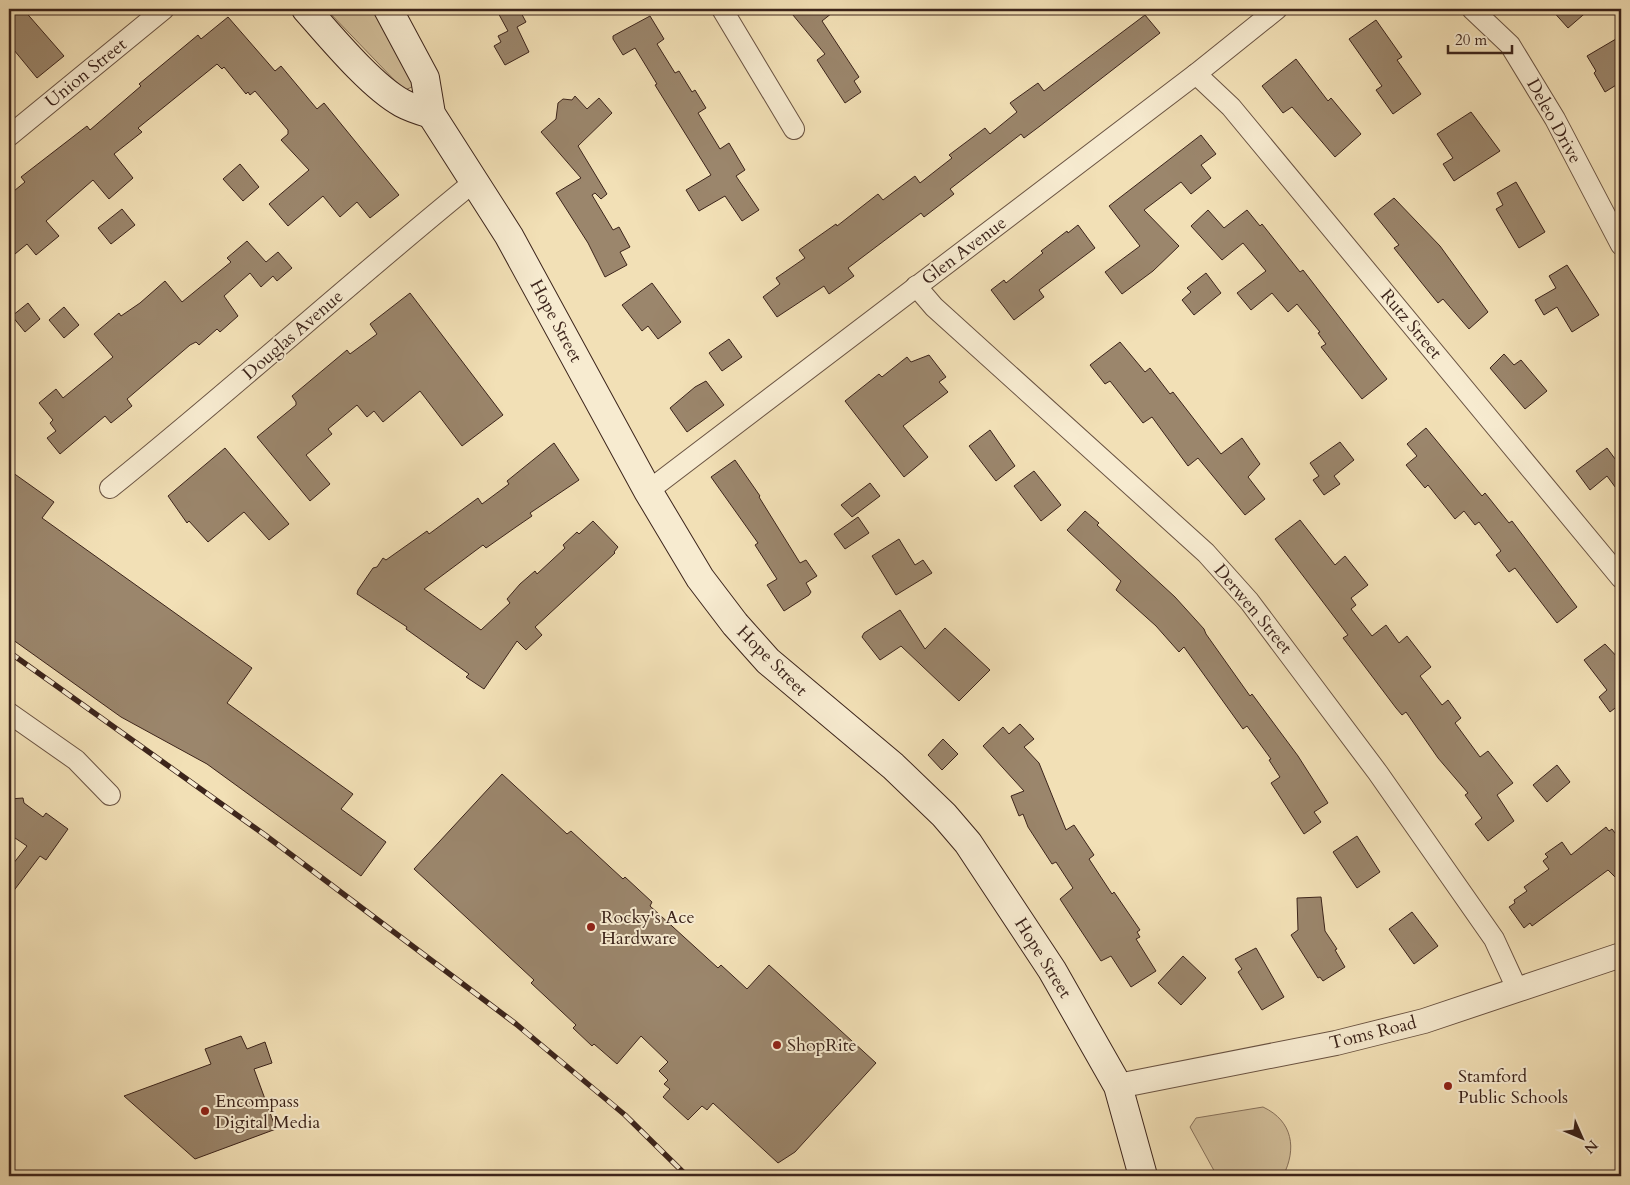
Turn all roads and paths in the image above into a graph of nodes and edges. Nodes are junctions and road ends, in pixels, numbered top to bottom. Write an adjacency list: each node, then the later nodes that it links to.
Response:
1 (164, 9): 10 (street, Union Street)
2 (306, 9): 8 (main road)
3 (388, 9): 8 (main road, Hope Street)
4 (722, 9): 9 (street)
5 (1278, 9): 7 (street, Glen Avenue)
6 (1472, 9): 12 (street, Deleo Drive)
7 (1196, 74): 13 (street, Glen Avenue); 16 (street, Rutz Street)
8 (431, 114): 11 (main road, Hope Street)
9 (794, 129)
10 (9, 135)
11 (475, 180): 14 (street, Douglas Avenue); 15 (main road, Hope Street)
12 (1621, 245)
13 (916, 286): 15 (street, Glen Avenue); 20 (street, Derwen Street)
14 (110, 488)
15 (648, 491): 21 (main road, Hope Street)
16 (1621, 578)
17 (12, 722): 18 (street)
18 (110, 795)
19 (1621, 956): 20 (street, Toms Road)
20 (1518, 991): 21 (street, Toms Road)
21 (1118, 1086): 22 (main road, Hope Street)
22 (1143, 1176)

